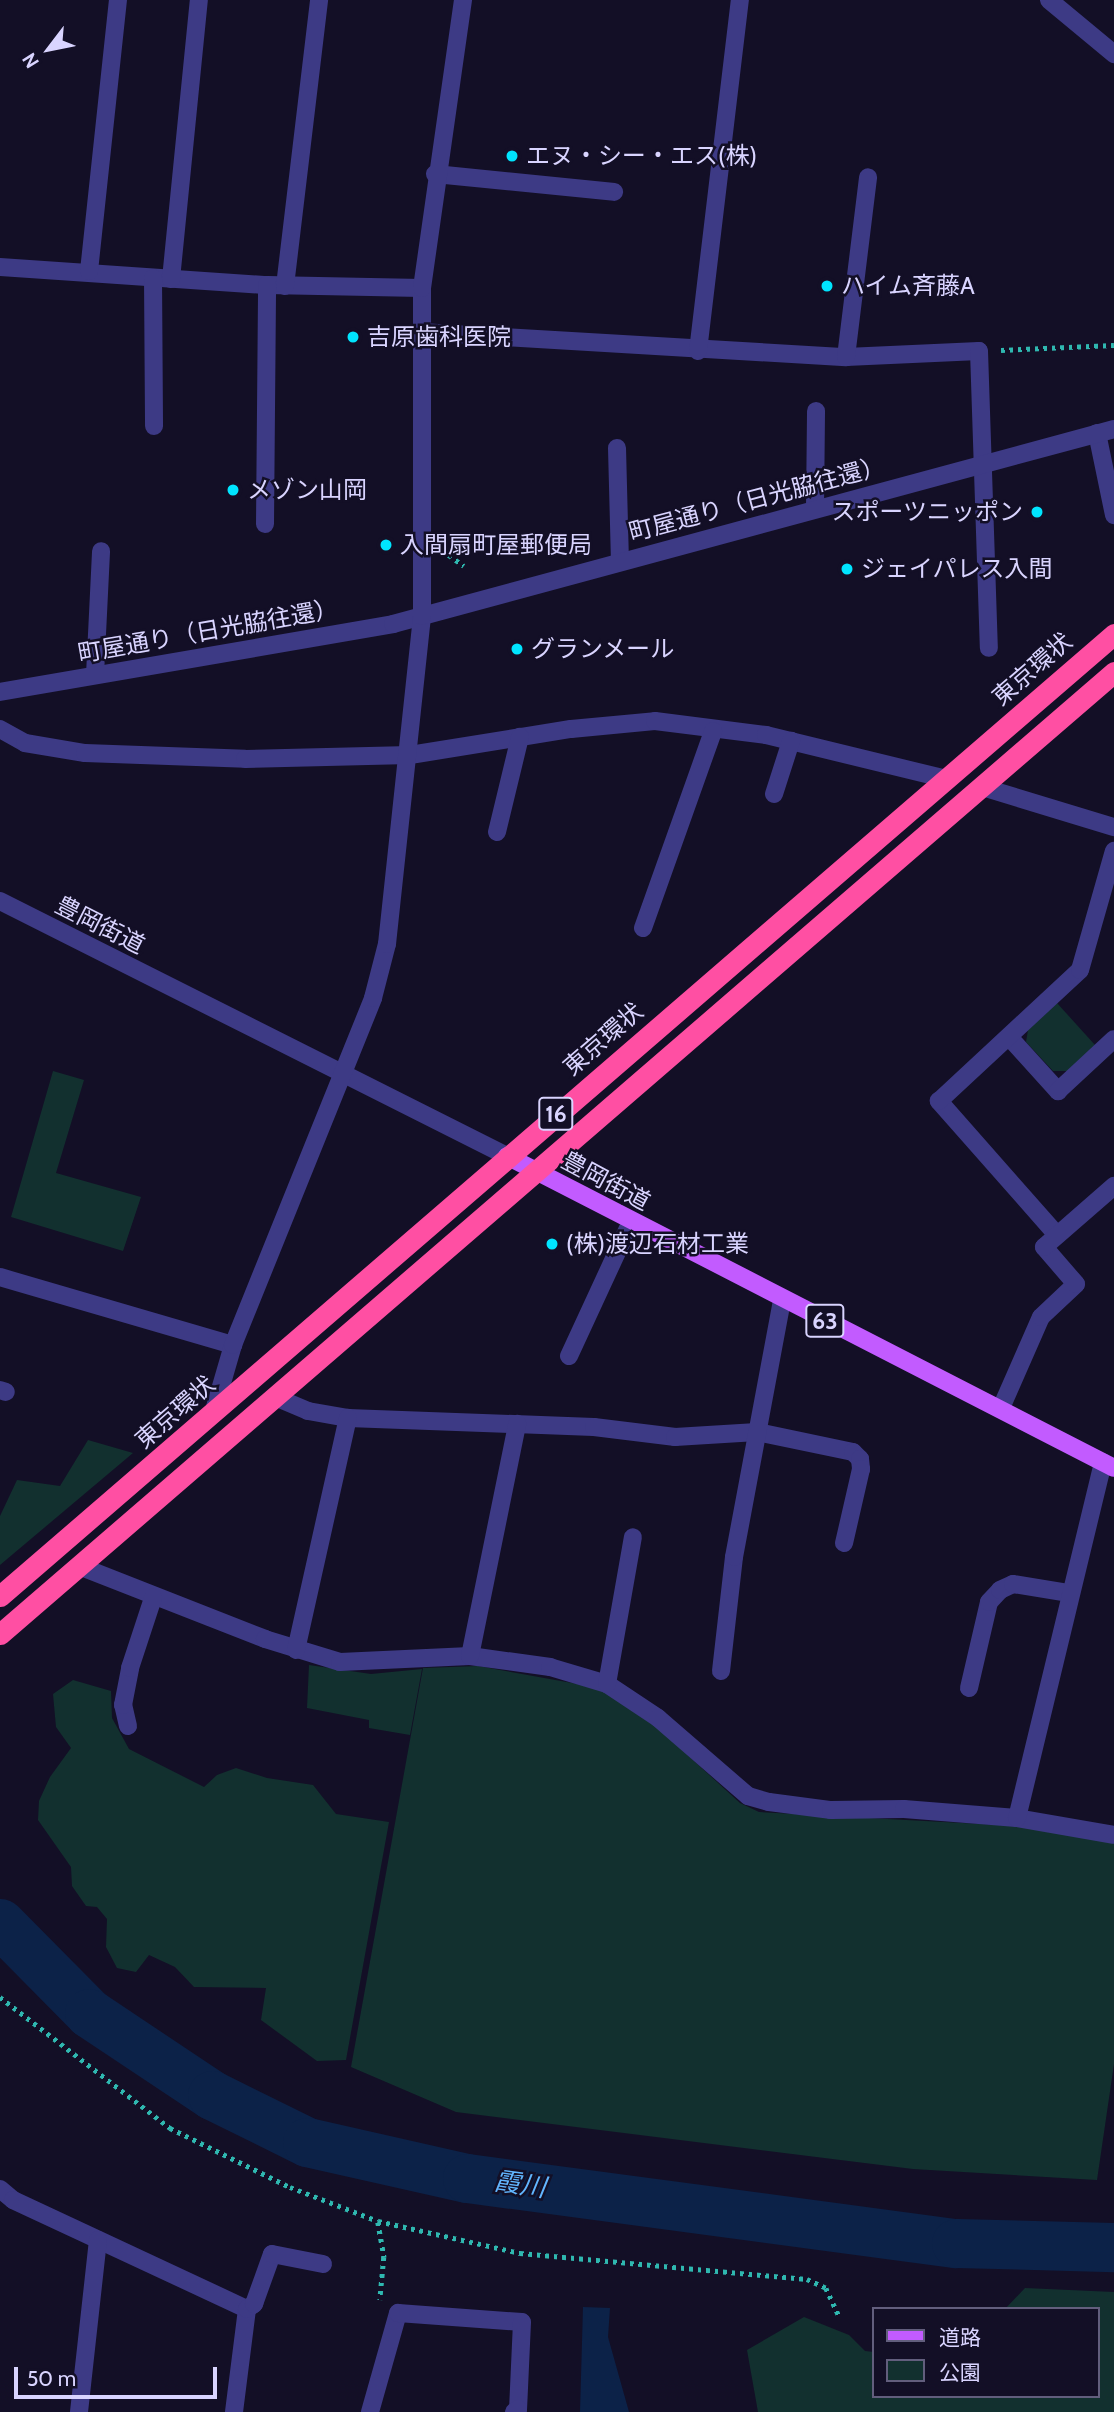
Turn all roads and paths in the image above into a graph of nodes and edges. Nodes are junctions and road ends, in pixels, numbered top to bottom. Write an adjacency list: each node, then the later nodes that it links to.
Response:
1 (118, 0): 12 (street)
2 (199, 0): 13 (street)
3 (319, 0): 14 (street)
4 (463, 0): 8 (street)
5 (740, 0): 18 (street)
6 (1049, 0): 7 (street)
7 (1114, 54)
8 (435, 174): 10 (street); 15 (street)
9 (868, 177): 20 (street)
10 (614, 192)
11 (0, 267): 12 (street)
12 (89, 271): 13 (street)
13 (162, 279): 14 (street); 22 (street)
14 (276, 285): 15 (street); 28 (street)
15 (422, 288): 16 (street)
16 (421, 332): 18 (street); 31 (street)
17 (1114, 345): 19 (path)
18 (698, 351): 20 (street)
19 (979, 351): 20 (street); 25 (street)
20 (846, 357)
21 (816, 411): 26 (street)
22 (154, 426)
23 (1106, 431): 25 (street, 町屋通り（日光脇往還）); 27 (street)
24 (617, 448): 30 (street)
25 (986, 463): 26 (street, 町屋通り（日光脇往還）); 33 (street)
26 (815, 509): 30 (street, 町屋通り（日光脇往還）)
27 (1114, 515)
28 (265, 524)
29 (101, 551): 35 (street)
30 (620, 562): 31 (street, 町屋通り（日光脇往還）)
31 (422, 616): 35 (street, 町屋通り（日光脇往還）); 41 (street)
32 (1114, 634): 42 (highway, 東京環状 / 16)
33 (989, 648)
34 (1114, 672): 43 (highway, 16)
35 (95, 675): 36 (street, 町屋通り（日光脇往還）)
36 (0, 692)
37 (0, 729): 41 (street)
38 (713, 731): 39 (street); 40 (street); 49 (street)
39 (520, 737): 41 (street); 46 (street)
40 (790, 741): 42 (street); 44 (street)
41 (410, 755): 52 (street)
42 (946, 779): 53 (highway, 東京環状 / 16)
43 (982, 787): 45 (street); 54 (highway, 16)
44 (774, 794)
45 (1114, 827)
46 (496, 832)
47 (1114, 851): 50 (street)
48 (0, 901): 52 (street, 豊岡街道)
49 (643, 928)
50 (1010, 1038): 51 (street); 57 (street)
51 (1114, 1039)
52 (343, 1076): 53 (street, 豊岡街道); 60 (street)
53 (507, 1156): 54 (main road, 豊岡街道 / 63); 64 (highway, 東京環状 / 16)
54 (537, 1172): 56 (main road, 豊岡街道 / 63); 62 (highway, 16)
55 (1114, 1186): 57 (street)
56 (631, 1223): 59 (main road, 豊岡街道 / 63); 61 (street)
57 (1057, 1235): 63 (street)
58 (0, 1277): 60 (street)
59 (782, 1300): 63 (main road, 豊岡街道 / 63); 67 (street)
60 (233, 1345): 64 (street)
61 (569, 1356)
62 (275, 1397): 65 (street); 71 (highway, 16)
63 (1001, 1408): 68 (main road, 豊岡街道 / 63)
64 (214, 1414): 73 (highway, 東京環状 / 16)
65 (348, 1419): 66 (street); 76 (street)
66 (517, 1424): 67 (street); 77 (street)
67 (757, 1432): 70 (street); 78 (street)
68 (1109, 1465): 72 (street)
69 (634, 1537): 79 (street)
70 (844, 1543)
71 (79, 1566): 74 (street); 75 (highway, 16)
72 (1069, 1593): 80 (street); 82 (street)
73 (0, 1595)
74 (153, 1598): 76 (street); 81 (street)
75 (0, 1634)
76 (296, 1650): 77 (street)
77 (470, 1656): 79 (street)
78 (721, 1671)
79 (607, 1684): 82 (street)
80 (969, 1688)
81 (128, 1726)
82 (1017, 1818): 83 (street)
83 (1114, 1835)
84 (0, 1997): 86 (path)
85 (0, 2189): 87 (street)
86 (378, 2221): 89 (path); 91 (path)
87 (98, 2240): 90 (street); 92 (street)
88 (323, 2264): 90 (street)
89 (379, 2305)
90 (247, 2309): 93 (street)
91 (840, 2318)
92 (79, 2412)
93 (233, 2412)
94 (370, 2412): 95 (street)
95 (514, 2412)

